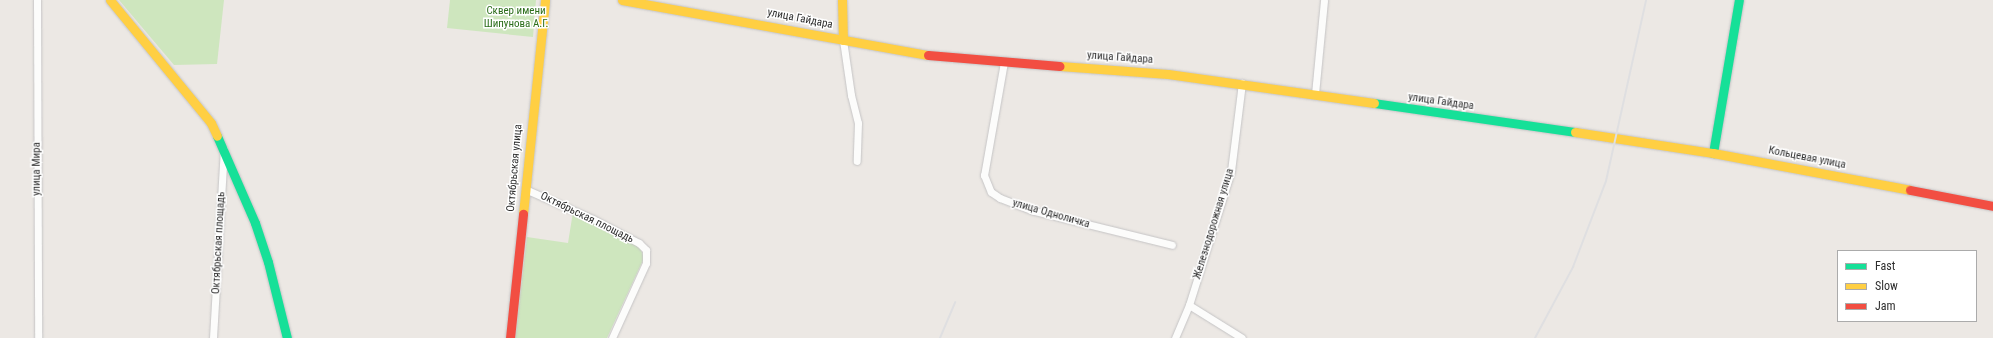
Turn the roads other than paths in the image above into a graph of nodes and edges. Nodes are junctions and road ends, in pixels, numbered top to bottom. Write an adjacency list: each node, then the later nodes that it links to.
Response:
1 (37, 0): 20 (street, улица Мира)
2 (110, 0): 13 (main road)
3 (545, 0): 16 (main road, Октябрьская улица)
4 (622, 0): 8 (main road, улица Гайдара)
5 (842, 0): 8 (main road)
6 (1324, 0): 11 (street)
7 (1739, 0): 14 (main road)
8 (843, 40): 9 (main road, улица Гайдара); 15 (street)
9 (1004, 62): 10 (main road, улица Гайдара); 18 (street, улица Одноличка)
10 (1242, 83): 11 (main road, улица Гайдара); 19 (street, Железнодорожная улица)
11 (1315, 94): 12 (main road, улица Гайдара)
12 (1617, 138): 14 (main road, Кольцевая улица)
13 (224, 148): 21 (street, Октябрьская площадь); 22 (main road)
14 (1713, 153): 17 (main road, Кольцевая улица)
15 (857, 161)
16 (525, 189): 23 (main road, Октябрьская улица); 24 (street, Октябрьская площадь)
17 (1993, 206)
18 (1172, 245)
19 (1189, 305): 25 (street, Железнодорожная улица); 26 (street)
20 (38, 338)
21 (213, 338)
22 (287, 338)
23 (510, 338)
24 (612, 338)
25 (1176, 338)
26 (1242, 338)

